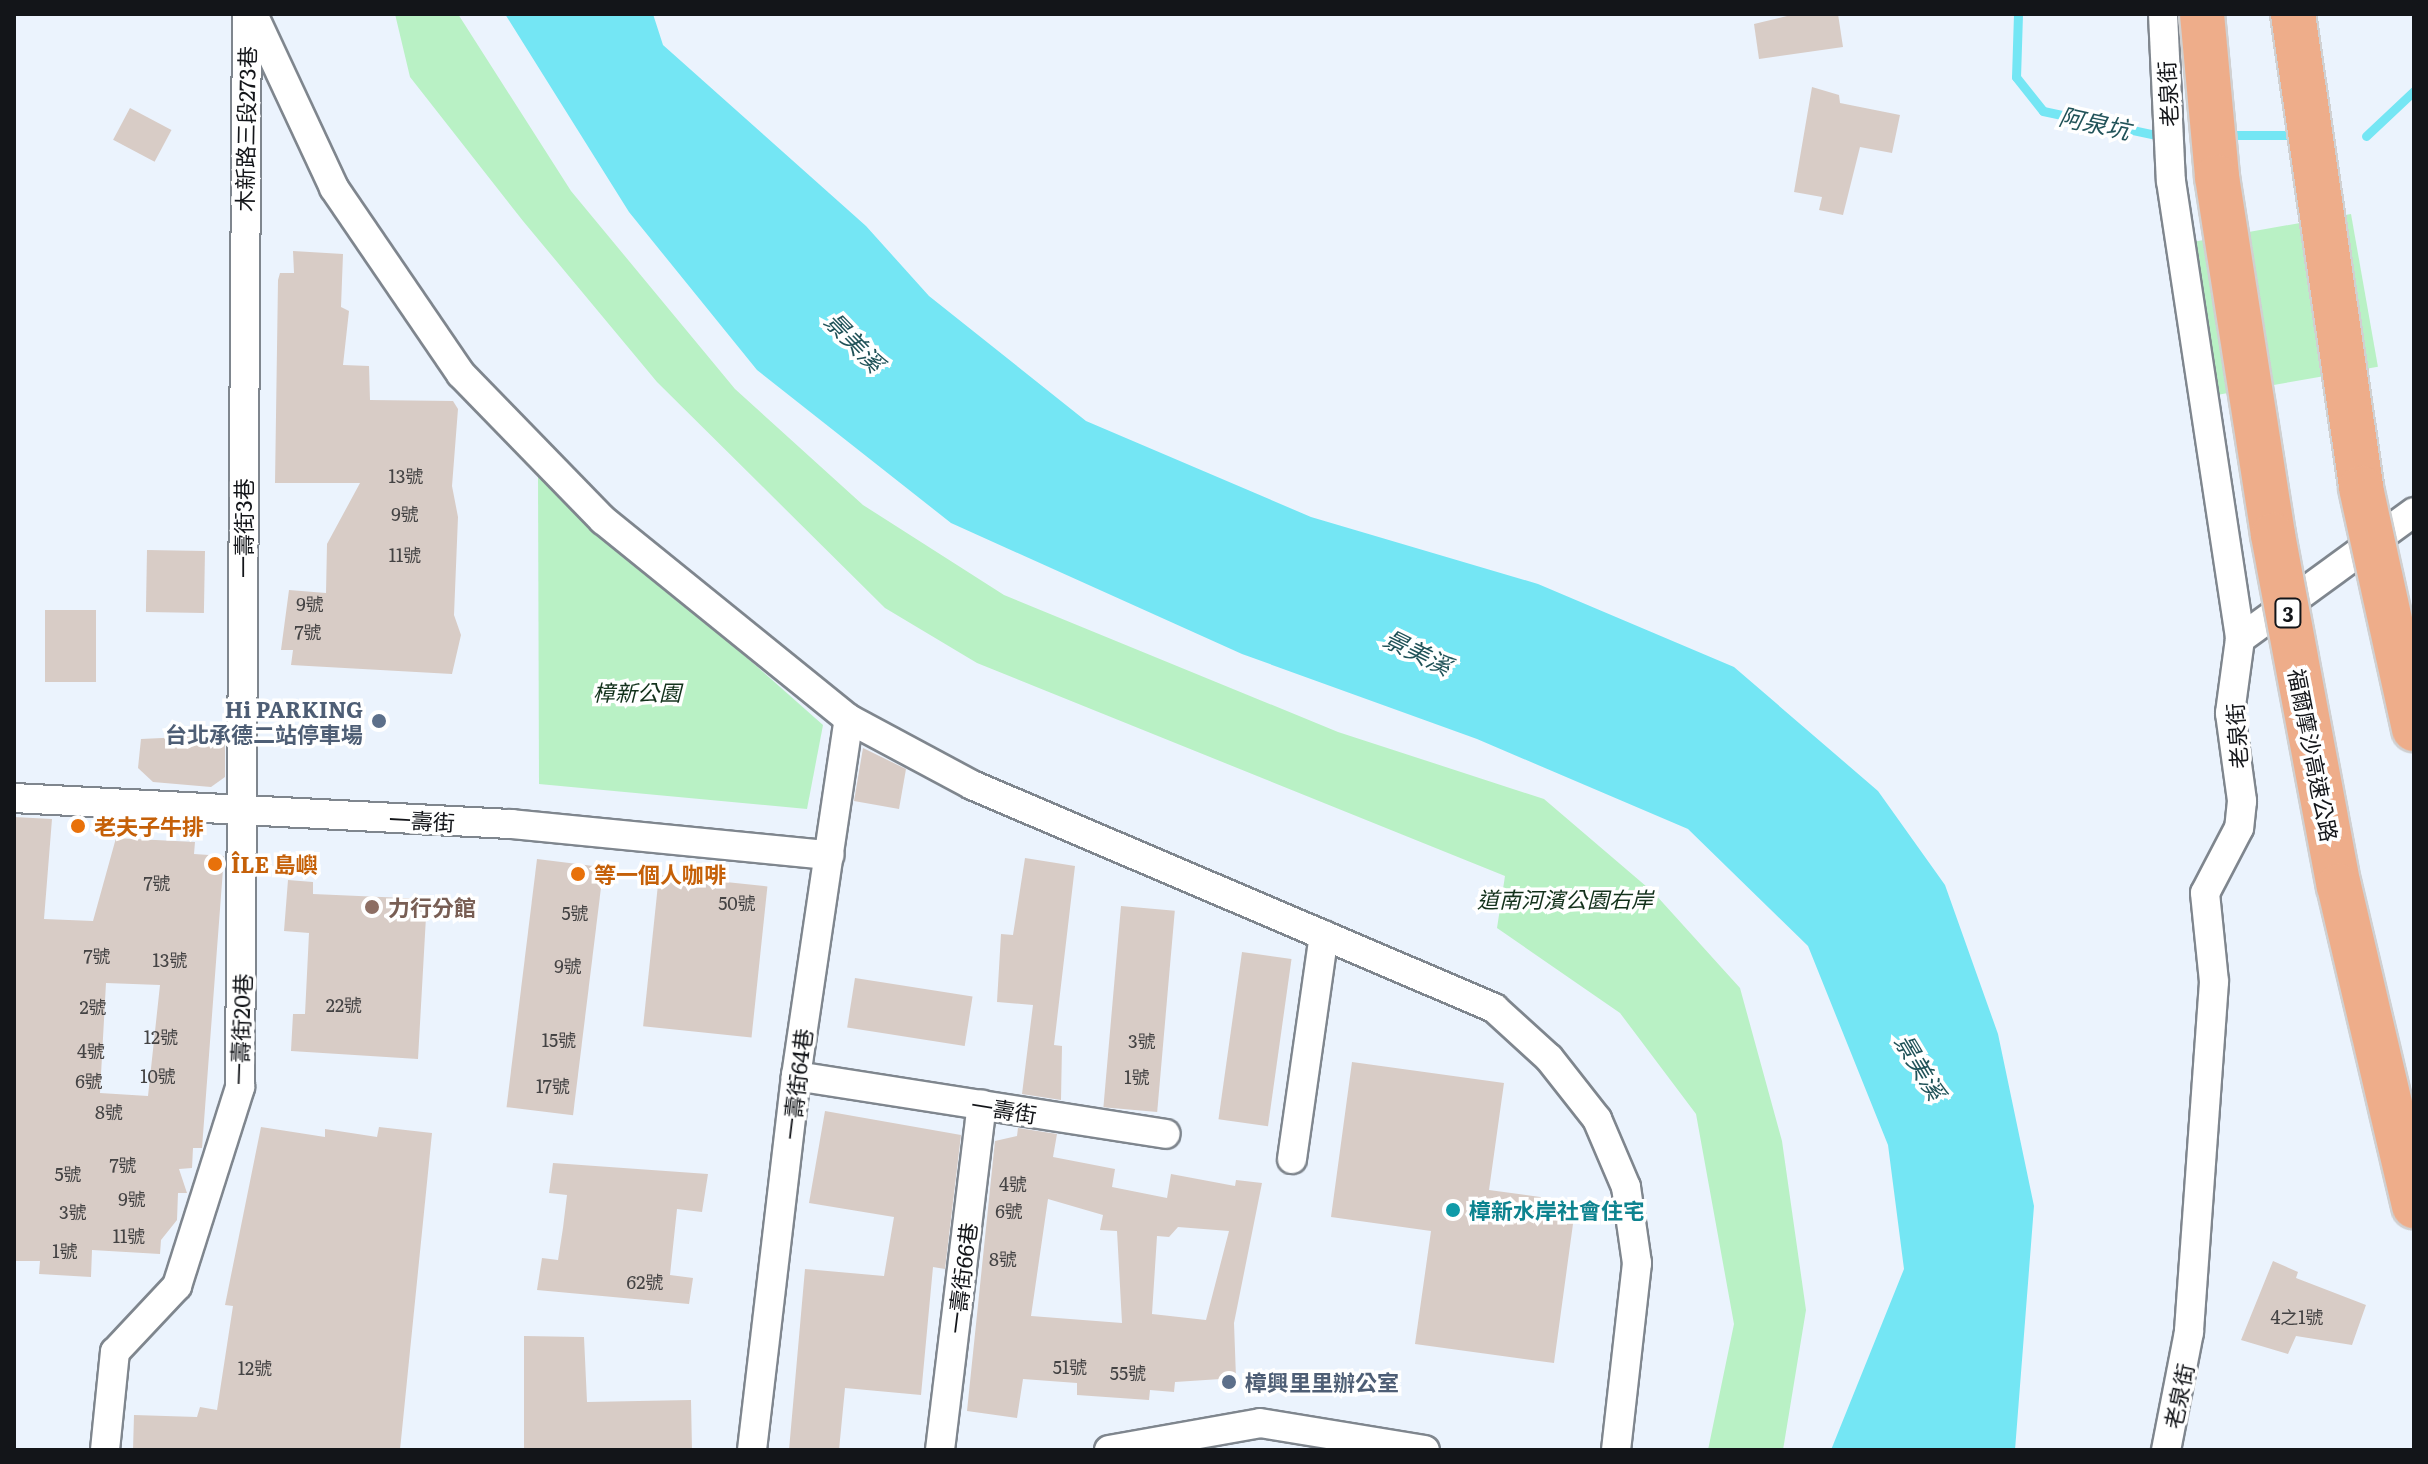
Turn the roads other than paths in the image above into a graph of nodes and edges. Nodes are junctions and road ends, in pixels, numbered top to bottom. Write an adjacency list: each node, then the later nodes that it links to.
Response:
1 (247, 14): 6 (street, 木新路三段273巷)
2 (253, 14): 9 (street)
3 (2163, 14): 8 (street, 老泉街)
4 (2202, 14): 19 (highway, 福爾摩沙高速公路 / 3, bridge)
5 (2293, 14): 10 (highway, bridge)
6 (243, 244): 12 (street, 一壽街3巷)
7 (2414, 512): 8 (street)
8 (2240, 639): 26 (street, 老泉街)
9 (849, 719): 13 (street, 一壽街64巷); 14 (street)
10 (2414, 729)
11 (14, 798): 12 (street, 一壽街)
12 (246, 811): 13 (street, 一壽街); 20 (street, 一壽街20巷)
13 (829, 855): 15 (street, 一壽街64巷)
14 (1324, 935): 18 (street); 25 (street)
15 (796, 1076): 16 (street, 一壽街); 21 (street, 一壽街64巷)
16 (982, 1105): 17 (street, 一壽街); 22 (street, 一壽街66巷)
17 (1165, 1134)
18 (1292, 1159)
19 (2414, 1206)
20 (105, 1450)
21 (752, 1450)
22 (940, 1450)
23 (1109, 1450): 24 (street)
24 (1425, 1450)
25 (1616, 1450)
26 (2166, 1450)

